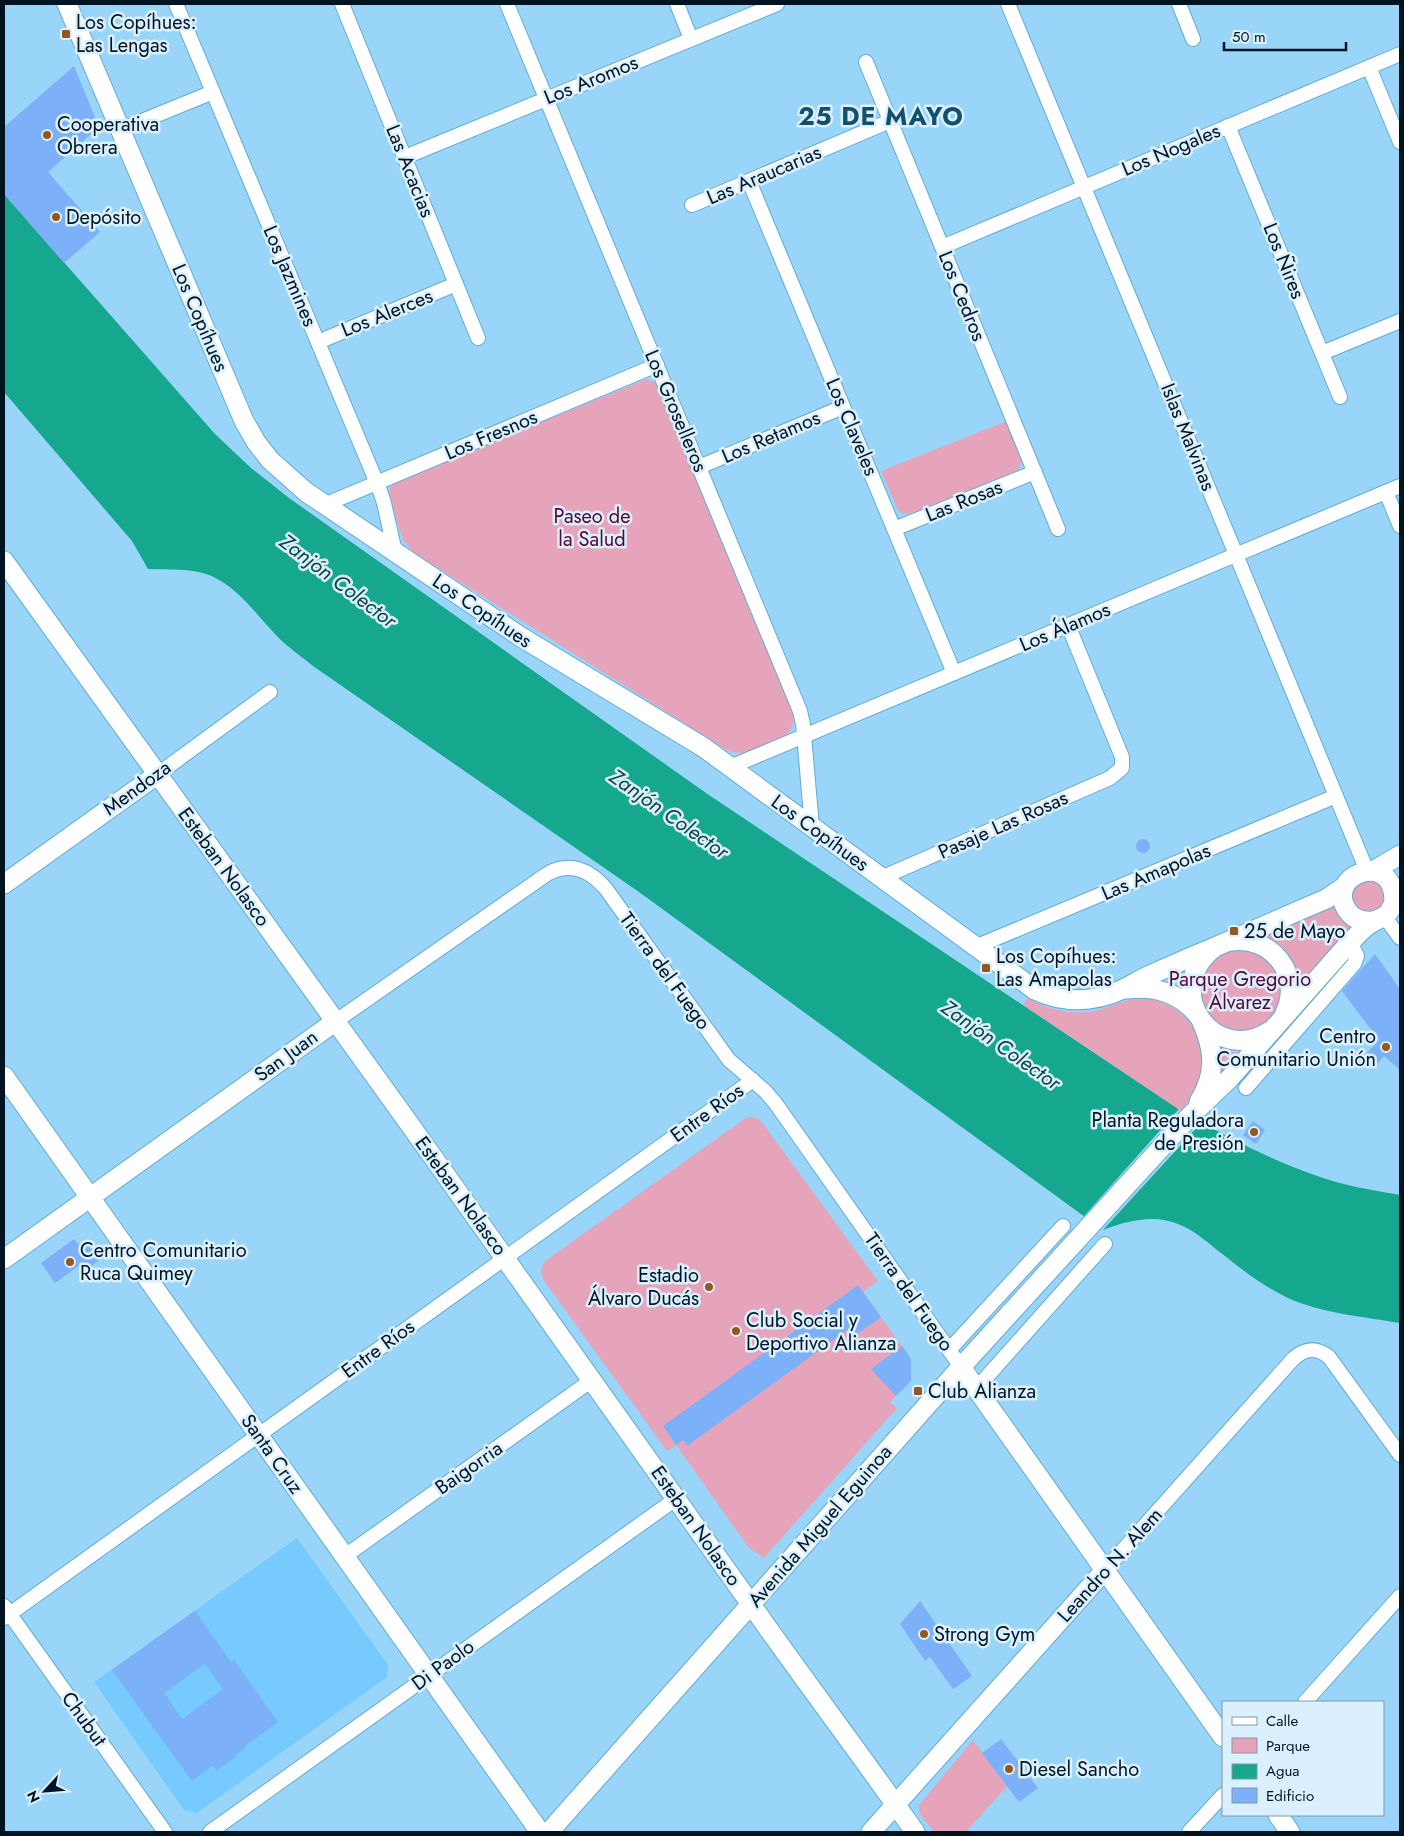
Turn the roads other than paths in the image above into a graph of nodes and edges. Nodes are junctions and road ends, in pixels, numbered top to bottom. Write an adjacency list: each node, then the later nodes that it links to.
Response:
1 (67, 4): 18 (main road, Los Copíhues)
2 (176, 4): 14 (street, Los Jazmines)
3 (342, 4): 20 (street, Las Acacias)
4 (507, 4): 15 (street, Los Groselleros)
5 (677, 4): 9 (street)
6 (777, 4): 9 (street, Los Aromos)
7 (1008, 4): 22 (street, Islas Malvinas)
8 (1179, 4): 10 (street)
9 (691, 39): 15 (street, Los Aromos)
10 (1193, 39)
11 (1400, 54): 13 (street, Los Nogales)
12 (866, 62): 16 (street, Los Cedros)
13 (1369, 67): 17 (street, Los Nogales); 19 (street)
14 (212, 92): 18 (street); 28 (street, Los Jazmines)
15 (547, 99): 20 (street, Los Aromos); 30 (street, Los Groselleros)
16 (890, 121): 21 (street, Las Araucarias); 24 (street, Los Cedros)
17 (1228, 126): 22 (street, Los Nogales); 29 (street, Los Ñires)
18 (120, 130): 38 (main road, Los Copíhues)
19 (1400, 142)
20 (405, 157): 25 (street, Las Acacias)
21 (749, 181): 23 (street, Las Araucarias); 32 (street, Los Claveles)
22 (1084, 187): 24 (street, Los Nogales); 43 (street, Islas Malvinas)
23 (692, 205)
24 (942, 247): 34 (street, Los Cedros)
25 (456, 284): 27 (street, Las Acacias); 28 (street, Los Alerces)
26 (1400, 321): 29 (street)
27 (478, 338)
28 (318, 342): 35 (street, Los Jazmines)
29 (1322, 354): 31 (street, Los Ñires)
30 (657, 365): 33 (street, Los Groselleros); 35 (street, Los Fresnos)
31 (1340, 397)
32 (843, 407): 33 (street, Los Retamos); 40 (street, Los Claveles)
33 (700, 467): 48 (street, Los Groselleros)
34 (1034, 472): 40 (street, Las Rosas); 41 (street, Los Cedros)
35 (377, 482): 38 (street, Los Fresnos); 42 (street, Los Jazmines)
36 (1400, 486): 37 (street, Los Álamos)
37 (1386, 492): 39 (street); 43 (street, Los Álamos)
38 (324, 504): 42 (main road, Los Copíhues)
39 (1400, 526)
40 (894, 529): 46 (street, Los Claveles)
41 (1058, 529)
42 (395, 552): 49 (main road, Los Copíhues)
43 (1236, 555): 45 (street, Los Álamos); 51 (street, Islas Malvinas)
44 (4, 561): 50 (main road, Esteban Nolasco)
45 (1068, 626): 46 (street, Los Álamos); 56 (street, Pasaje Las Rosas)
46 (954, 673): 48 (street, Los Álamos)
47 (270, 692): 50 (street, Mendoza)
48 (804, 736): 49 (street, Los Álamos); 52 (street, Los Groselleros)
49 (730, 767): 52 (main road, Los Copíhues)
50 (158, 774): 57 (main road, Mendoza); 67 (main road, Esteban Nolasco)
51 (1336, 796): 55 (street, Islas Malvinas); 64 (street, Las Amapolas)
52 (812, 827): 56 (main road, Los Copíhues)
53 (1400, 855): 55 (main road)
54 (574, 867): 67 (street, San Juan); 70 (street, Tierra del Fuego)
55 (1370, 871): 58 (main road); 59 (main road)
56 (881, 878): 64 (main road, Los Copíhues)
57 (4, 884)
58 (1344, 887): 60 (main road); 63 (main road)
59 (1397, 895): 60 (main road)
60 (1379, 919): 61 (street); 62 (main road)
61 (1400, 938)
62 (1350, 942): 68 (main road); 71 (street)
63 (1219, 945): 65 (main road, Los Copíhues); 66 (main road); 68 (main road)
64 (975, 947): 65 (main road, Los Copíhues)
65 (1121, 990): 66 (main road, Los Copíhues)
66 (1200, 1018): 68 (main road); 72 (main road)
67 (336, 1021): 73 (main road, San Juan); 77 (main road, Esteban Nolasco)
68 (1276, 1025): 72 (main road)
69 (4, 1076): 73 (main road, Santa Cruz)
70 (753, 1080): 77 (street, Entre Ríos); 78 (street, Tierra del Fuego)
71 (1246, 1088)
72 (1190, 1116): 79 (main road, Avenida Miguel Eguinoa)
73 (90, 1197): 76 (main road, San Juan); 82 (main road, Santa Cruz)
74 (1063, 1226): 78 (street)
75 (1105, 1244): 81 (street)
76 (4, 1258)
77 (505, 1258): 80 (main road, Esteban Nolasco); 82 (street, Entre Ríos)
78 (949, 1350): 79 (street, Tierra del Fuego)
79 (961, 1367): 81 (main road, Tierra del Fuego); 88 (main road, Avenida Miguel Eguinoa)
80 (592, 1380): 84 (main road, Esteban Nolasco); 85 (street, Baigorria)
81 (976, 1389): 86 (main road, Tierra del Fuego)
82 (259, 1435): 85 (main road, Santa Cruz); 89 (street, Entre Ríos)
83 (1400, 1455): 86 (street, Leandro N. Alem)
84 (677, 1498): 88 (main road, Esteban Nolasco); 90 (street, Di Paolo)
85 (345, 1556): 90 (main road, Santa Cruz)
86 (1105, 1570): 92 (main road, Tierra del Fuego); 94 (main road, Leandro N. Alem)
87 (1400, 1596): 91 (street)
88 (751, 1605): 94 (main road, Esteban Nolasco); 99 (main road, Avenida Miguel Eguinoa)
89 (6, 1613): 96 (street, Chubut)
90 (429, 1675): 97 (street, Di Paolo); 98 (main road, Santa Cruz)
91 (1306, 1701)
92 (1222, 1736)
93 (1222, 1796): 102 (street)
94 (896, 1804): 100 (main road, Leandro N. Alem); 101 (main road, Esteban Nolasco)
95 (1279, 1816): 103 (main road)
96 (165, 1832)
97 (210, 1832)
98 (540, 1832)
99 (549, 1832)
100 (871, 1832)
101 (916, 1832)
102 (1189, 1832)
103 (1290, 1832)

